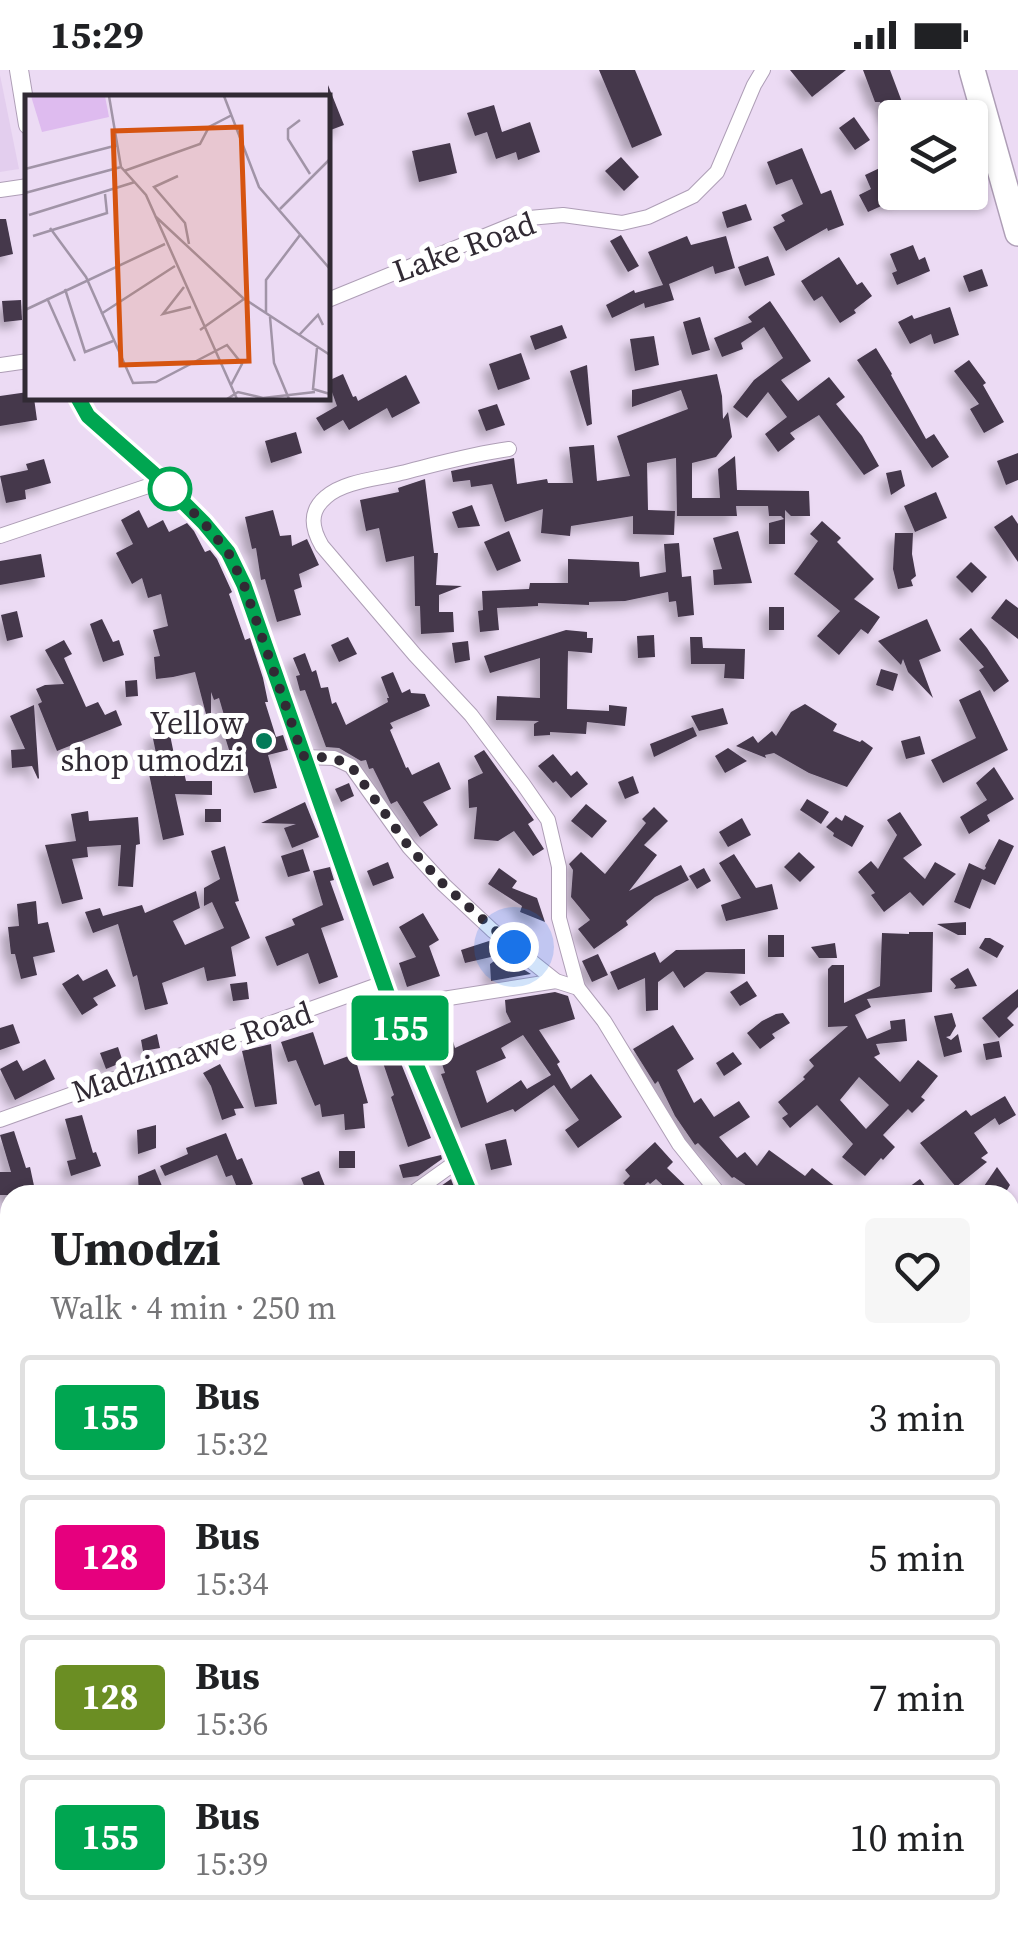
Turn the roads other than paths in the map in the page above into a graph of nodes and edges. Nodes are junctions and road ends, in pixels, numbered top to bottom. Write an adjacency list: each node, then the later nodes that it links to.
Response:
1 (18, 70): 4 (street)
2 (763, 70): 8 (street, Lake Road)
3 (972, 70): 7 (highway)
4 (25, 108)
5 (25, 186): 6 (street)
6 (0, 190)
7 (1018, 233)
8 (330, 299)
9 (25, 361): 10 (street)
10 (0, 365)
11 (79, 400): 13 (street)
12 (509, 450): 18 (street)
13 (163, 482): 14 (street); 15 (street)
14 (0, 536)
15 (303, 756): 16 (street); 17 (street)
16 (556, 981): 18 (street); 19 (street)
17 (383, 983): 19 (street); 20 (street, Madzimawe Road)
18 (578, 988): 24 (street)
19 (392, 1007): 21 (street)
20 (0, 1120)
21 (456, 1162): 22 (street); 23 (street)
22 (424, 1185)
23 (466, 1185)
24 (712, 1185)

